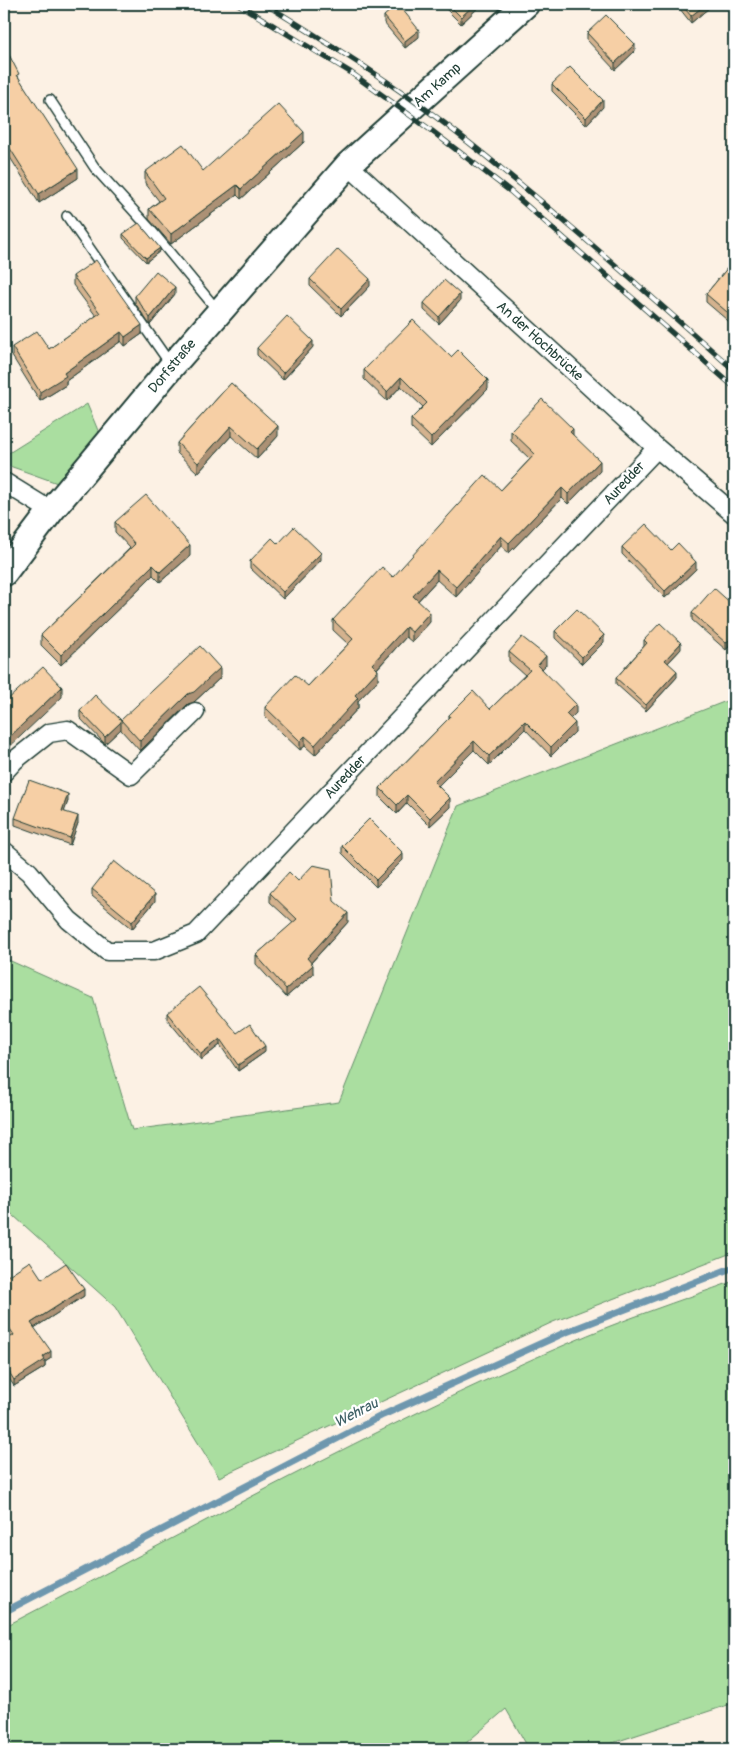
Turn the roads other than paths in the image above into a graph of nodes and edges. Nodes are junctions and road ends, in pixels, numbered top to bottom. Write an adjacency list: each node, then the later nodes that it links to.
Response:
1 (526, 4): 3 (main road, Am Kamp)
2 (50, 100): 5 (lane)
3 (348, 165): 5 (main road, Dorfstraße); 7 (street, An der Hochbrücke)
4 (67, 216): 6 (lane)
5 (218, 311): 6 (main road, Dorfstraße)
6 (172, 366): 9 (main road, Dorfstraße)
7 (656, 448): 10 (street, An der Hochbrücke); 14 (street, Auredder)
8 (4, 482): 9 (street)
9 (51, 511): 11 (main road, Dorfstraße)
10 (734, 514)
11 (4, 573)
12 (195, 712): 13 (street)
13 (4, 772)
14 (4, 851)

